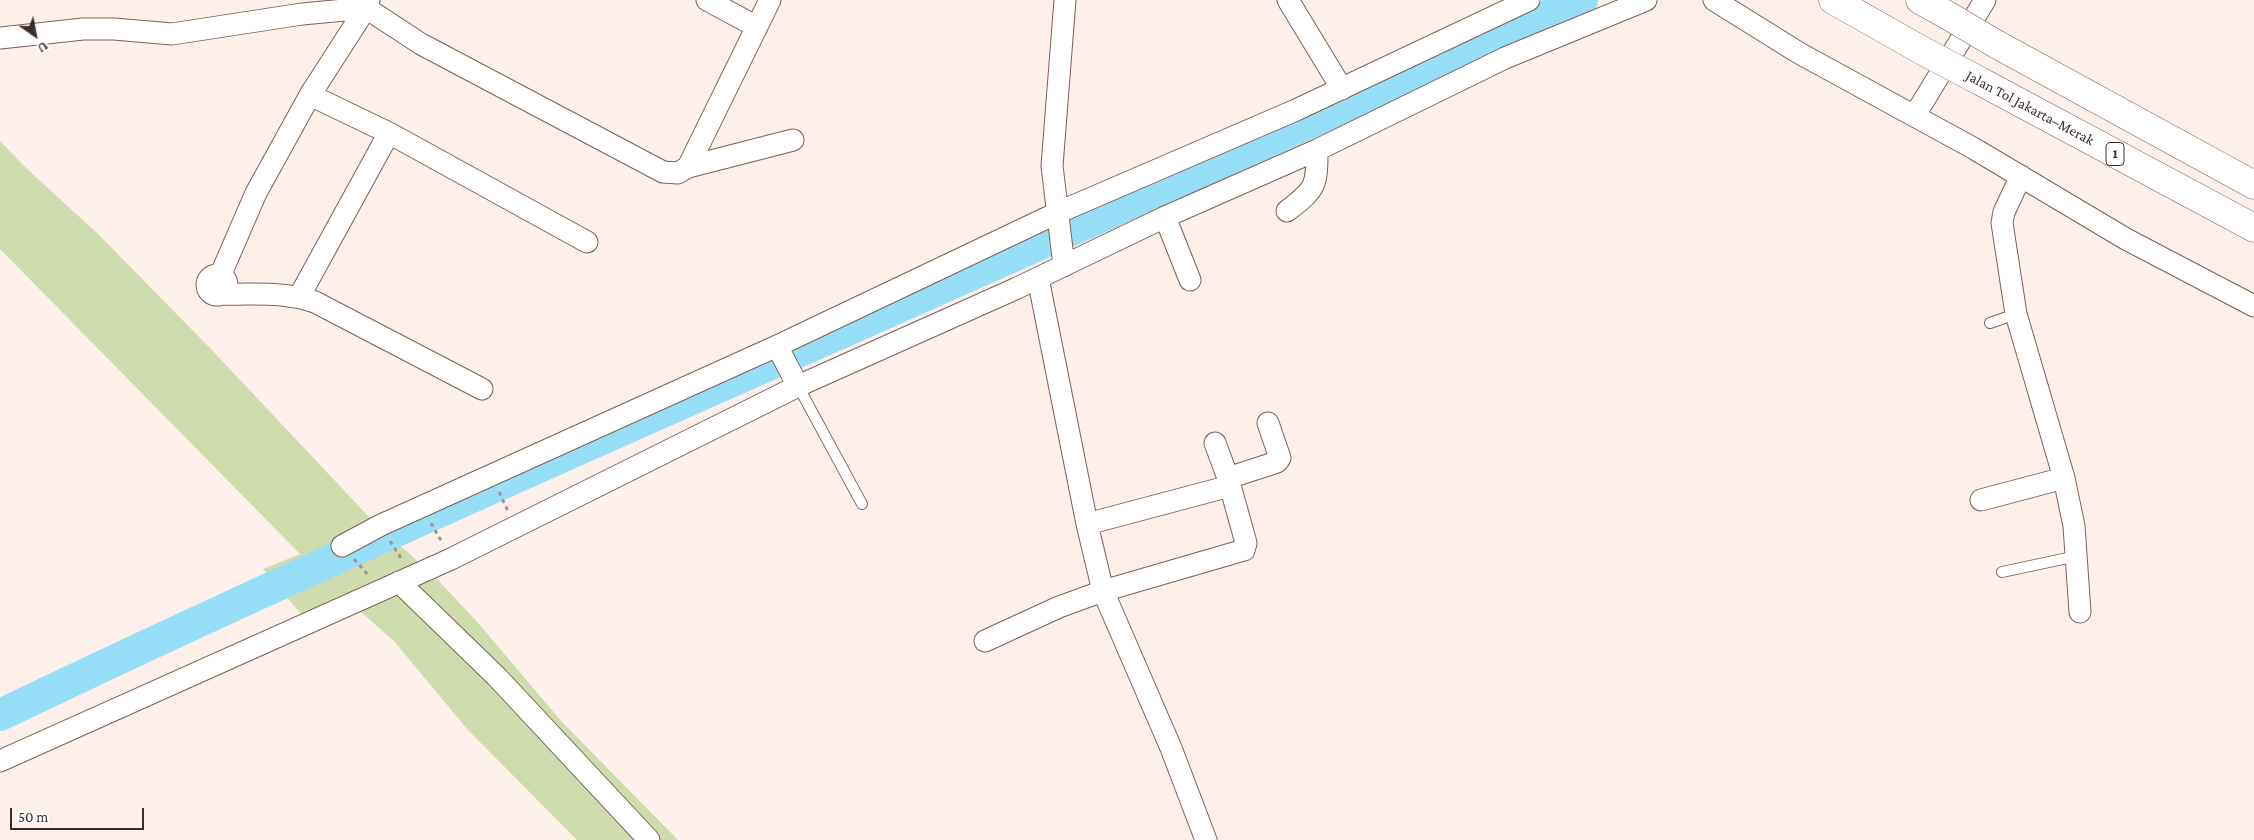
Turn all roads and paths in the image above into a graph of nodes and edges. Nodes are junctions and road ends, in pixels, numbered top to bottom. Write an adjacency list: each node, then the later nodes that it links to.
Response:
1 (706, 0): 13 (street)
2 (770, 0): 13 (street)
3 (1066, 0): 25 (street)
4 (1288, 0): 15 (street)
5 (1529, 0): 15 (street)
6 (1646, 0): 20 (street)
7 (1714, 0): 17 (street)
8 (1833, 0): 27 (highway, Jalan Tol Jakarta–Merak / 1, bridge)
9 (1920, 0): 23 (highway, bridge)
10 (1985, 0): 17 (street)
11 (367, 4): 12 (street); 16 (street); 21 (street)
12 (332, 6): 14 (street)
13 (757, 27): 21 (street)
14 (0, 38)
15 (1342, 89): 25 (street)
16 (310, 95): 18 (street); 32 (street)
17 (1915, 115): 22 (street)
18 (389, 133): 28 (street); 32 (street)
19 (793, 140): 21 (street)
20 (1317, 150): 24 (street); 26 (street)
21 (688, 168)
22 (2021, 176): 33 (street); 34 (street)
23 (2254, 185)
24 (1287, 210)
25 (1057, 212): 29 (street); 36 (street)
26 (1165, 217): 29 (street); 31 (street)
27 (2254, 228)
28 (587, 242)
29 (1063, 262): 30 (street)
30 (1038, 278): 37 (street); 48 (street)
31 (1190, 280)
32 (299, 297): 38 (street)
33 (2254, 306)
34 (2016, 314): 35 (lane); 41 (street)
35 (1990, 323)
36 (779, 350): 37 (street); 51 (street)
37 (795, 381): 45 (lane); 54 (street)
38 (482, 390)
39 (1268, 423): 42 (street)
40 (1215, 443): 42 (street)
41 (2064, 478): 44 (street); 52 (street)
42 (1229, 482): 48 (street); 56 (street)
43 (498, 491): 46 (path)
44 (1981, 500)
45 (862, 504)
46 (509, 513)
47 (426, 515): 50 (path)
48 (1086, 524): 56 (street)
49 (385, 533): 54 (path)
50 (445, 548)
51 (347, 552): 55 (path)
52 (2077, 556): 53 (lane); 57 (street)
53 (2002, 572)
54 (402, 574): 59 (street); 60 (street)
55 (369, 576)
56 (1103, 591): 58 (street); 61 (street)
57 (2080, 612)
58 (985, 641)
59 (0, 761)
60 (649, 840)
61 (1206, 840)

